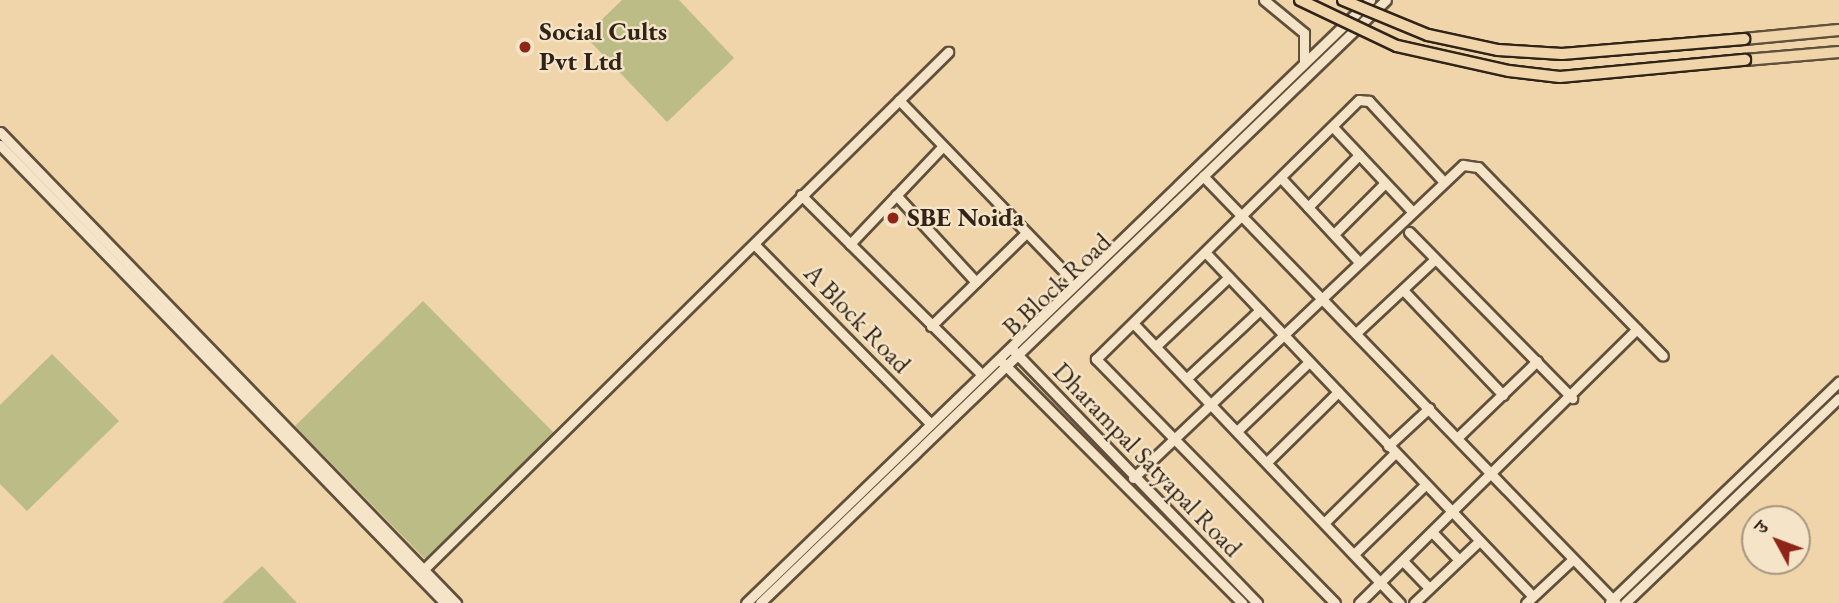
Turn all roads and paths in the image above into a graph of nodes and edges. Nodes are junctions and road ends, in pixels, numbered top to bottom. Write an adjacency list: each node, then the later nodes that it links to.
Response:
1 (1264, 0): 9 (street)
2 (1300, 0): 8 (main road, bridge)
3 (1343, 0): 6 (main road, bridge)
4 (1370, 0): 9 (street, B Block Road)
5 (1386, 0): 16 (street, B Block Road)
6 (1839, 30)
7 (948, 52): 10 (street)
8 (1839, 52)
9 (1304, 63): 35 (street, B Block Road)
10 (898, 100): 14 (street); 20 (street)
11 (1333, 127): 15 (street); 17 (street); 18 (street)
12 (0, 132): 77 (street)
13 (0, 145): 77 (street)
14 (942, 146): 21 (street); 26 (street)
15 (1359, 155): 19 (street); 22 (street)
16 (1203, 176): 24 (street); 45 (street, B Block Road)
17 (1281, 178): 22 (street); 24 (street)
18 (1443, 181): 23 (street); 41 (street)
19 (1384, 184): 23 (street); 27 (street)
20 (801, 195): 28 (street); 29 (street)
21 (896, 195): 29 (street); 34 (street)
22 (1308, 207): 27 (street)
23 (1412, 211): 32 (street)
24 (1241, 217): 30 (street); 37 (street)
25 (1409, 232): 31 (street)
26 (1026, 233): 34 (street); 35 (street)
27 (1334, 234): 32 (street)
28 (754, 244): 59 (street, A Block Road); 77 (street)
29 (850, 244): 40 (street)
30 (1205, 252): 33 (street); 39 (street)
31 (1435, 259): 36 (street); 48 (street)
32 (1359, 262): 37 (street)
33 (1229, 277): 38 (street); 44 (street)
34 (976, 282): 40 (street)
35 (1076, 284): 45 (street, B Block Road)
36 (1403, 290): 42 (street); 54 (street)
37 (1322, 297): 42 (street); 43 (street)
38 (1260, 310): 43 (street); 51 (street)
39 (1133, 323): 44 (street); 62 (street)
40 (931, 326): 50 (street)
41 (1637, 329): 46 (street); 55 (street)
42 (1356, 333): 58 (street)
43 (1284, 334): 49 (street); 57 (street)
44 (1156, 346): 51 (street)
45 (1012, 349): 47 (street, B Block Road); 67 (street, Dharampal Satyapal Road)
46 (1664, 356)
47 (1000, 360): 50 (street, B Block Road); 85 (street, B Block Road); 86 (street, Dharampal Satyapal Road)
48 (1536, 361): 54 (street); 55 (street)
49 (1309, 362): 53 (street); 60 (street)
50 (980, 373): 59 (street, B Block Road)
51 (1186, 378): 57 (street)
52 (1839, 382): 81 (street)
53 (1338, 392): 63 (street); 65 (street)
54 (1503, 395): 61 (street)
55 (1572, 398): 66 (street)
56 (1839, 398): 92 (street)
57 (1211, 404): 60 (street); 62 (street)
58 (1429, 408): 61 (street); 63 (street)
59 (931, 424): 84 (street, B Block Road)
60 (1237, 432): 65 (street)
61 (1457, 438): 66 (street)
62 (1175, 439): 67 (street); 88 (street)
63 (1388, 446): 64 (street)
64 (1395, 453): 68 (street); 70 (street)
65 (1267, 463): 70 (street)
66 (1494, 476): 69 (street); 75 (street)
67 (1133, 478): 87 (street, Dharampal Satyapal Road)
68 (1425, 485): 69 (street); 73 (street)
69 (1452, 514): 71 (street); 72 (street)
70 (1324, 523): 73 (street)
71 (1433, 533): 74 (street); 76 (street)
72 (1479, 541): 74 (street); 80 (street)
73 (1354, 554): 78 (street)
74 (1459, 560): 79 (street)
75 (1572, 560): 80 (street); 81 (street)
76 (1403, 561): 78 (street); 79 (street)
77 (421, 572): 82 (street); 83 (street)
78 (1381, 583): 89 (street); 90 (street)
79 (1429, 588): 91 (street)
80 (1530, 600)
81 (1613, 602)
82 (445, 603)
83 (456, 603)
84 (746, 603)
85 (760, 603)
86 (1242, 603)
87 (1257, 603)
88 (1335, 603)
89 (1359, 603)
90 (1400, 603)
91 (1414, 603)
92 (1625, 603)

